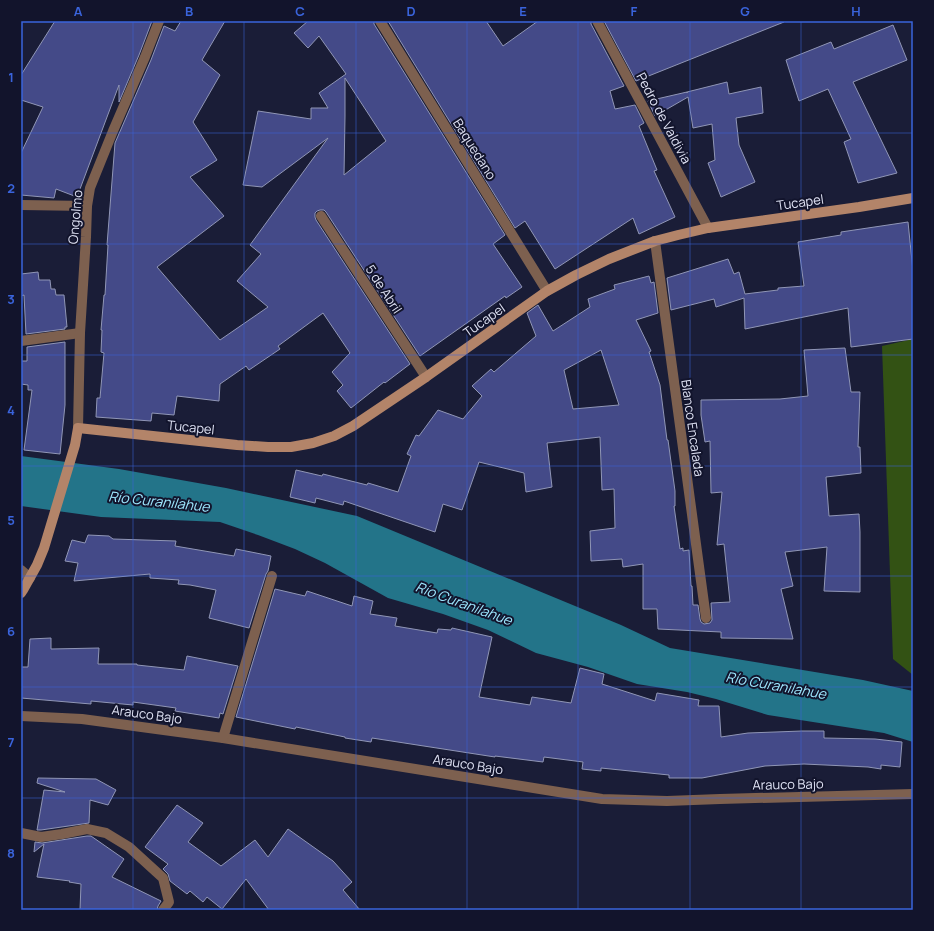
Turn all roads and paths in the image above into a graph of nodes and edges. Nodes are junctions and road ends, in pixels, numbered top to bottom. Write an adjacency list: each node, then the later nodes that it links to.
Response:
1 (159, 21): 6 (street, Ongolmo)
2 (380, 21): 10 (street, Baquedano)
3 (597, 21): 8 (street, Pedro de Valdivia)
4 (913, 198): 8 (street, Tucapel)
5 (21, 205): 6 (street)
6 (87, 206): 11 (street, Ongolmo)
7 (321, 216): 13 (street, 5 de Abril)
8 (708, 228): 9 (street, Tucapel)
9 (655, 241): 10 (street, Tucapel); 19 (street, Blanco Encalada)
10 (548, 291): 13 (street, Tucapel)
11 (80, 333): 12 (street); 14 (street, Ongolmo)
12 (21, 341)
13 (426, 377): 14 (street, Tucapel)
14 (78, 428): 17 (street)
15 (21, 570): 17 (street)
16 (272, 576): 21 (street)
17 (30, 578): 18 (street)
18 (21, 593)
19 (706, 618)
20 (21, 716): 21 (street, Arauco Bajo)
21 (223, 738): 22 (street, Arauco Bajo)
22 (913, 794)
23 (21, 833): 24 (street)
24 (163, 910)

